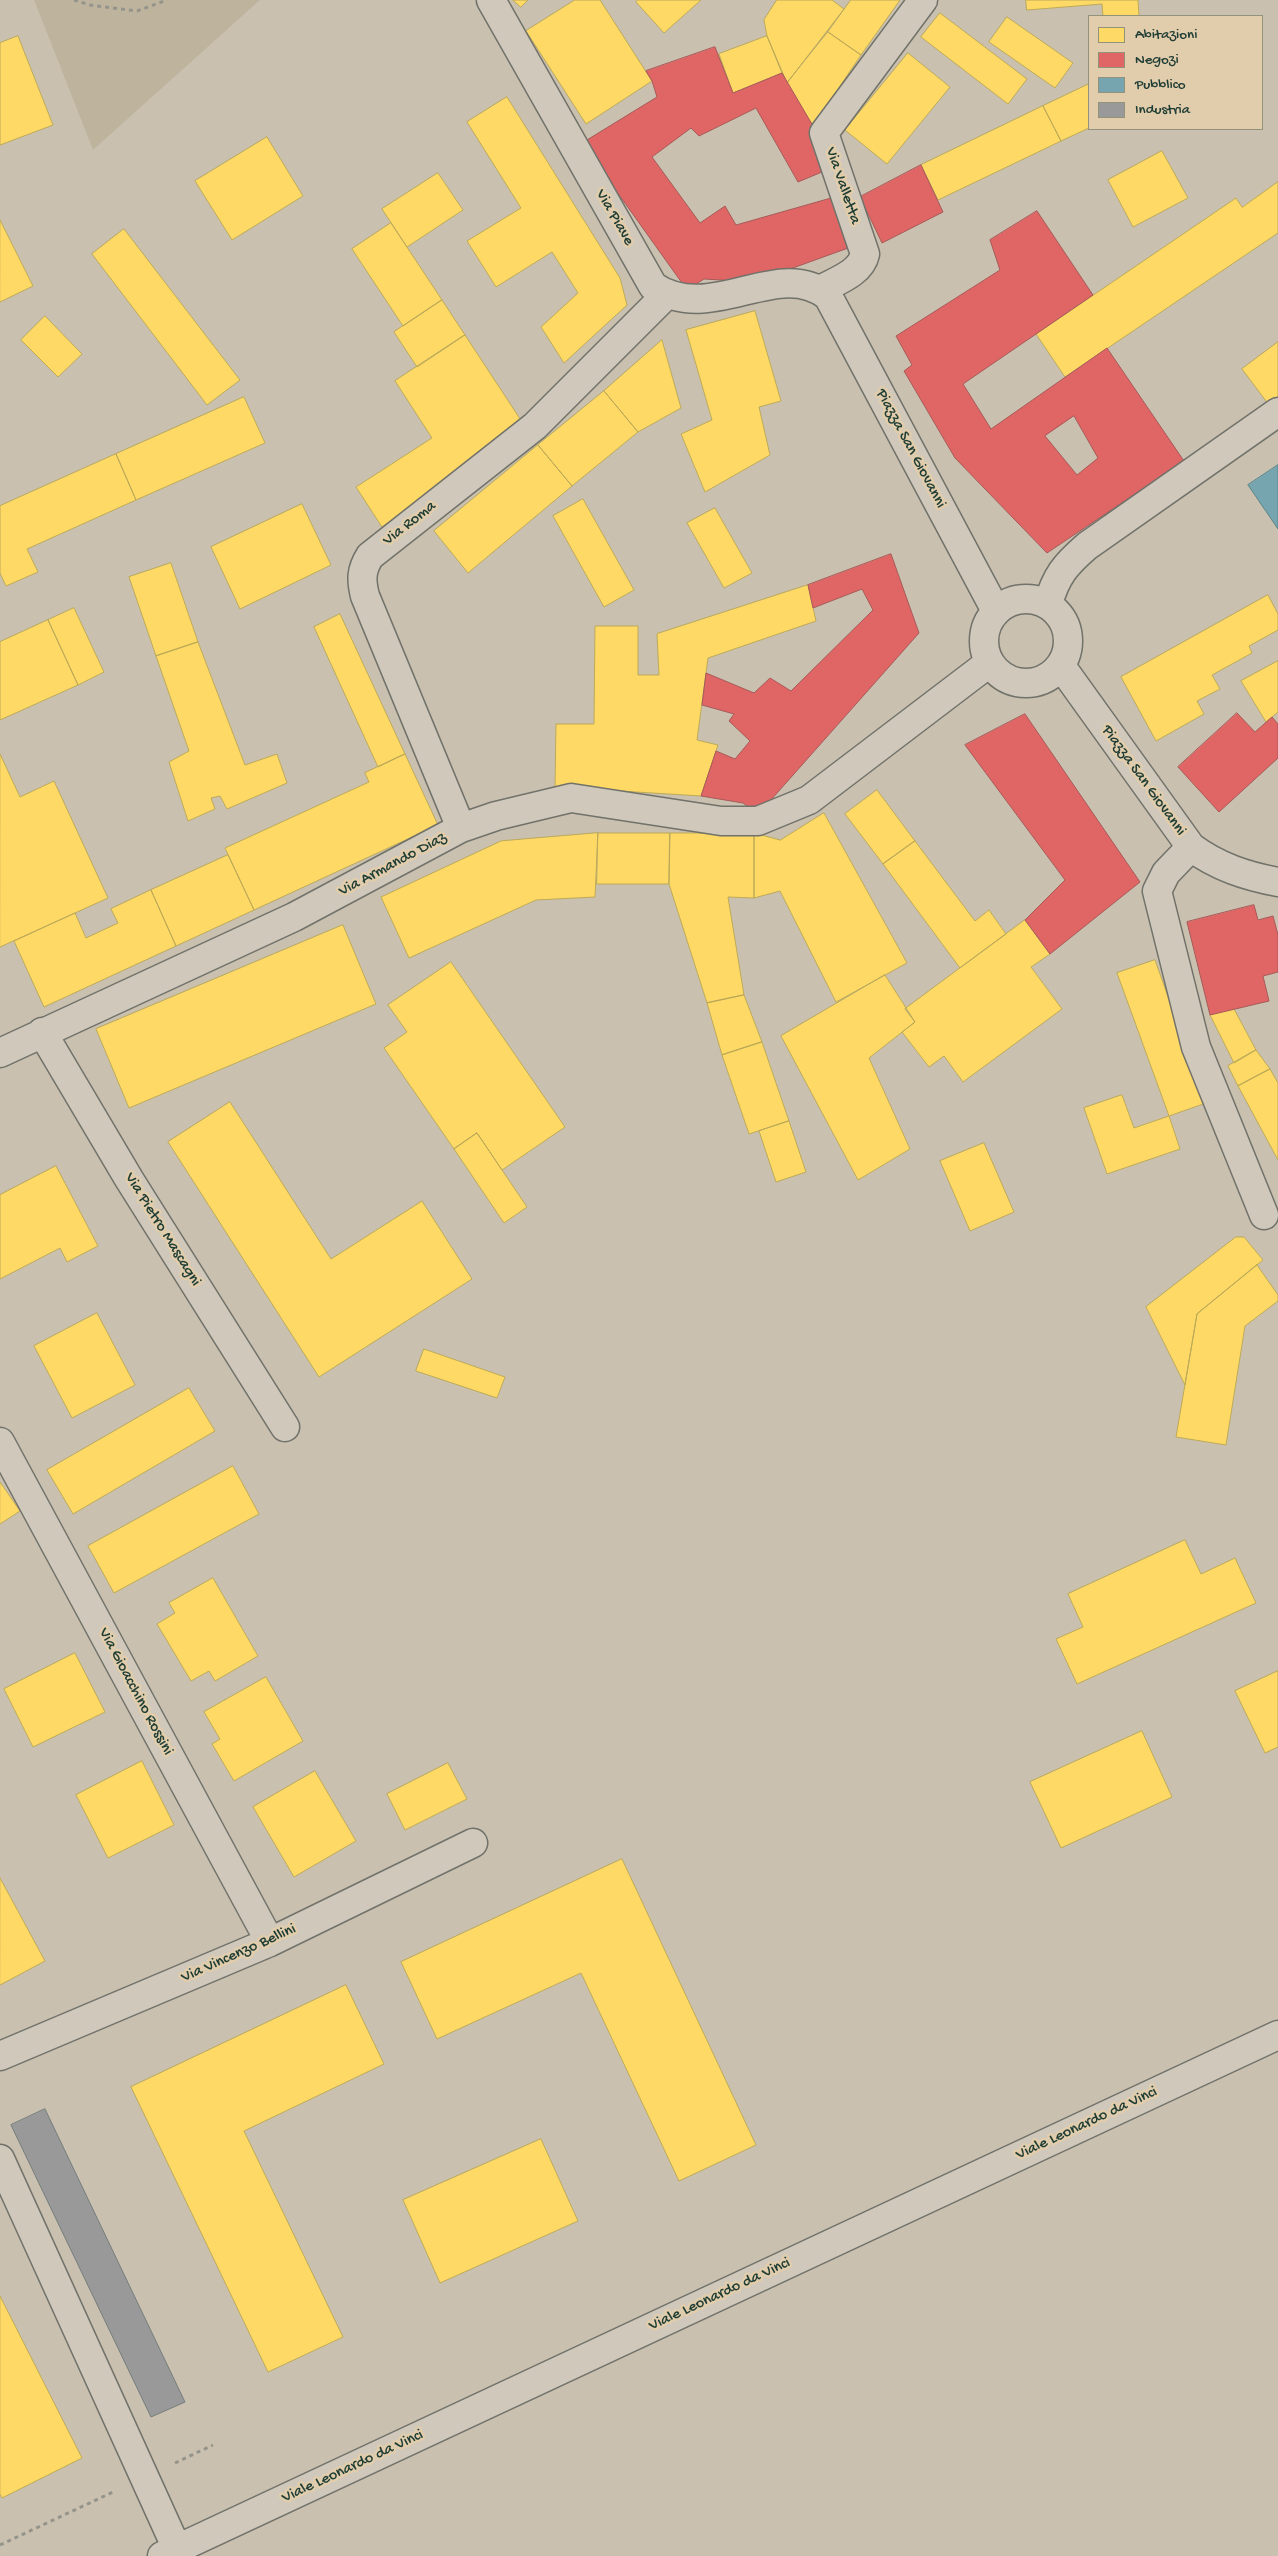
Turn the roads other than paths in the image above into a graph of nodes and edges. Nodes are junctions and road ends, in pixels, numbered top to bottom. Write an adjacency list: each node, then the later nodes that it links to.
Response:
1 (491, 0): 4 (street, Via Piave)
2 (923, 0): 3 (street, Via Valletta)
3 (820, 290): 4 (street); 7 (street, Piazza San Giovanni)
4 (666, 295): 10 (street, Via Roma)
5 (1278, 412): 6 (street)
6 (1048, 604): 7 (street); 9 (street)
7 (996, 611): 8 (street)
8 (989, 663): 9 (street); 10 (street, Via Armando Diaz)
9 (1061, 666): 11 (street, Piazza San Giovanni)
10 (461, 828): 13 (street, Via Armando Diaz)
11 (1191, 847): 12 (street); 15 (street)
12 (1278, 882)
13 (42, 1032): 14 (street, Via Armando Diaz); 16 (street, Via Pietro Mascagni)
14 (0, 1053)
15 (1264, 1215)
16 (285, 1427)
17 (0, 1442): 19 (street, Via Gioacchino Rossini)
18 (473, 1843): 19 (street, Via Vincenzo Bellini)
19 (270, 1942): 21 (street, Via Vincenzo Bellini)
20 (1278, 2036): 23 (street, Viale Leonardo da Vinci)
21 (0, 2056)
22 (0, 2159): 23 (street)
23 (170, 2552)

